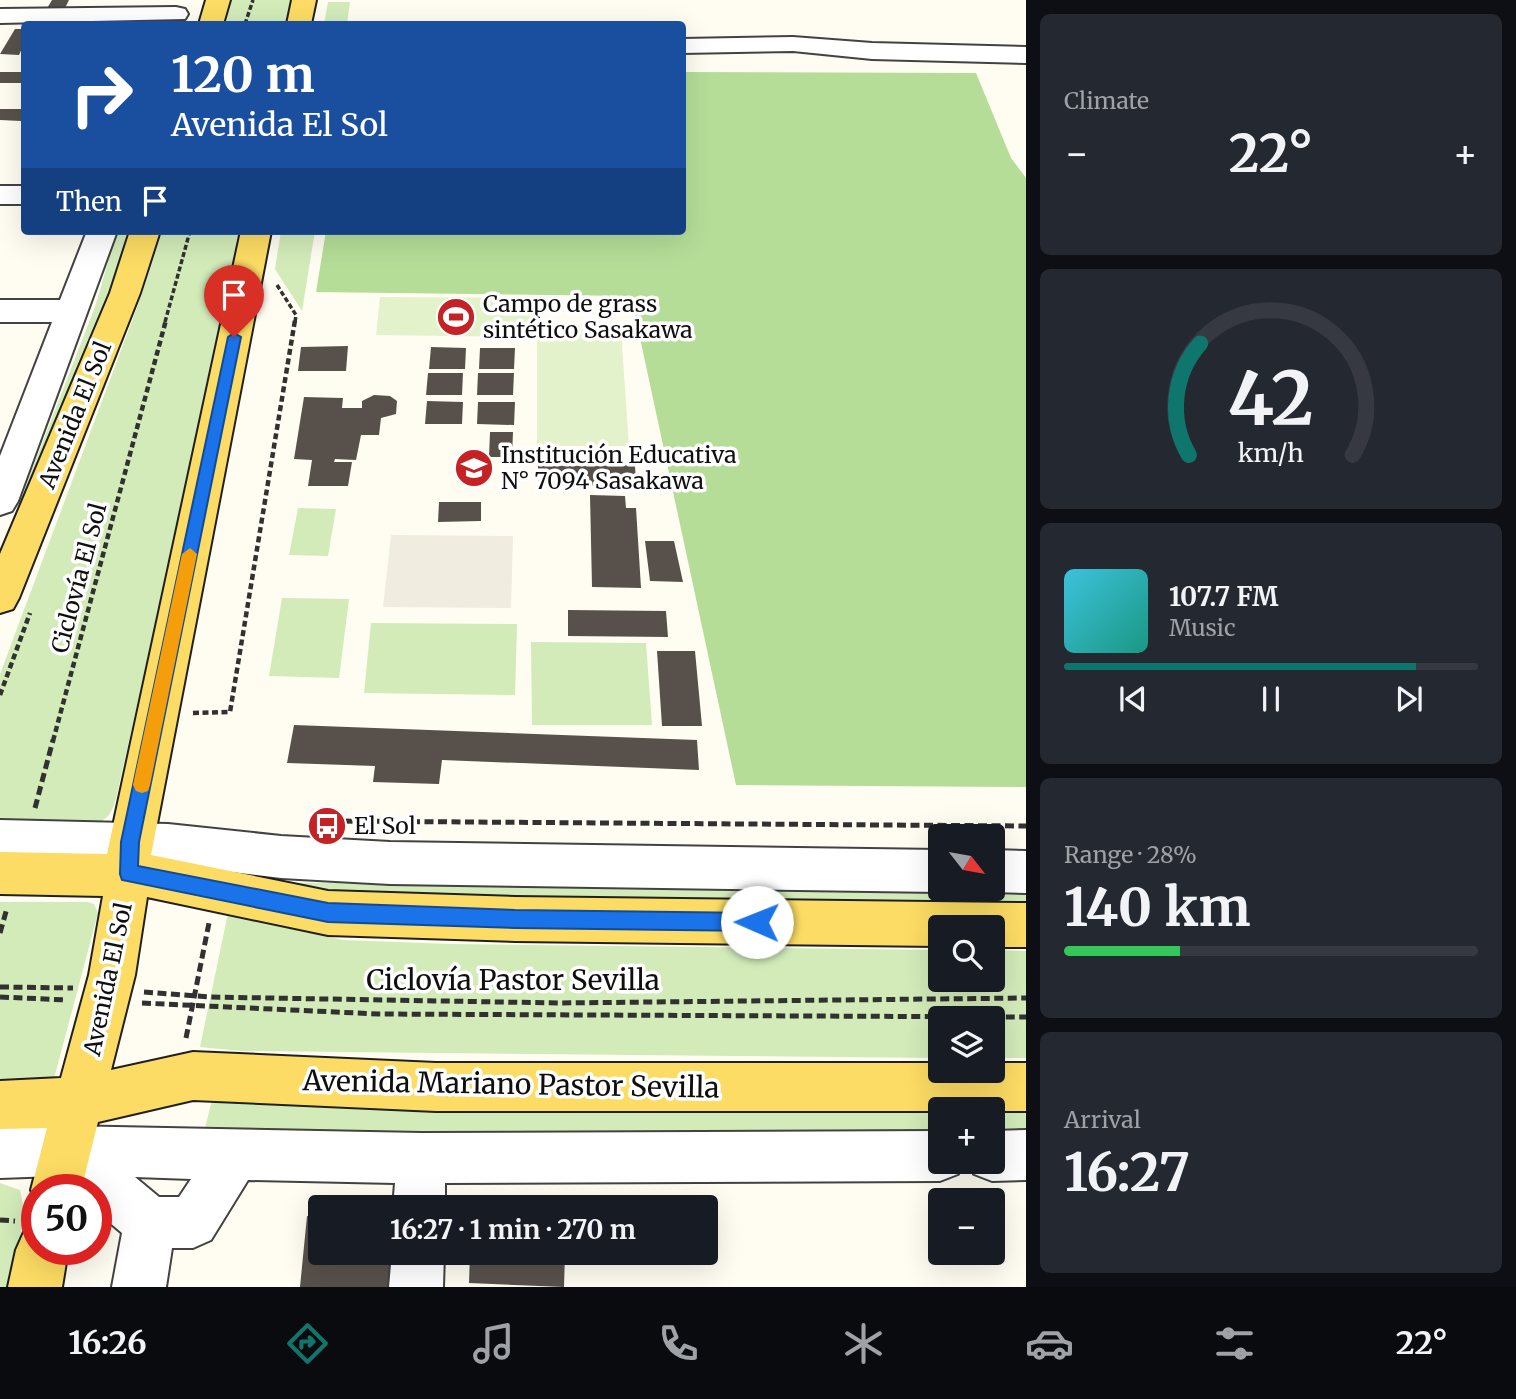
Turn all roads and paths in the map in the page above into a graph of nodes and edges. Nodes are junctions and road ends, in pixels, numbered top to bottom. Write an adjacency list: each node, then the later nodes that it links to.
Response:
1 (218, 0): 6 (main road)
2 (253, 0): 7 (path)
3 (304, 0): 8 (main road)
4 (176, 13): 5 (street)
5 (5, 15)
6 (212, 21)
7 (246, 21)
8 (300, 21)
9 (686, 46): 10 (street)
10 (1026, 55)
11 (0, 195): 12 (street)
12 (21, 195)
13 (101, 235): 19 (street, Avenida El Sol)
14 (144, 235): 22 (main road, Avenida El Sol)
15 (189, 235): 26 (path, Ciclovía El Sol)
16 (255, 235): 27 (main road, Avenida El Sol)
17 (275, 282): 23 (path)
18 (0, 311): 19 (street)
19 (73, 311): 20 (street, Avenida El Sol)
20 (10, 449): 21 (street, Avenida El Sol)
21 (0, 501)
22 (0, 598)
23 (191, 726)
24 (327, 821): 25 (path)
25 (1026, 827)
26 (11, 857): 27 (main road); 32 (path, Ciclovía El Sol)
27 (129, 858): 28 (street); 31 (main road); 34 (main road, Avenida El Sol)
28 (928, 871)
29 (1005, 872): 30 (street)
30 (1026, 872)
31 (1026, 925)
32 (0, 933)
33 (0, 987): 34 (path, Ciclovía Pastor Sevilla)
34 (108, 995): 35 (path); 36 (path, Ciclovía Pastor Sevilla); 37 (path); 39 (main road, Avenida El Sol)
35 (0, 997)
36 (1026, 998)
37 (1026, 1017)
38 (1026, 1087): 39 (main road, Avenida Mariano Pastor Sevilla)
39 (80, 1102): 40 (main road, Avenida Mariano Pastor Sevilla); 47 (main road, Avenida El Sol)
40 (0, 1105)
41 (0, 1153): 47 (street)
42 (236, 1154): 46 (street); 47 (street); 49 (street)
43 (928, 1156): 46 (street)
44 (1005, 1156): 45 (street)
45 (1026, 1156)
46 (421, 1158): 48 (street)
47 (60, 1171): 49 (street)
48 (420, 1195)
49 (150, 1223): 53 (street)
50 (39, 1265): 52 (main road)
51 (417, 1265): 54 (street)
52 (35, 1287)
53 (139, 1287)
54 (416, 1287)

